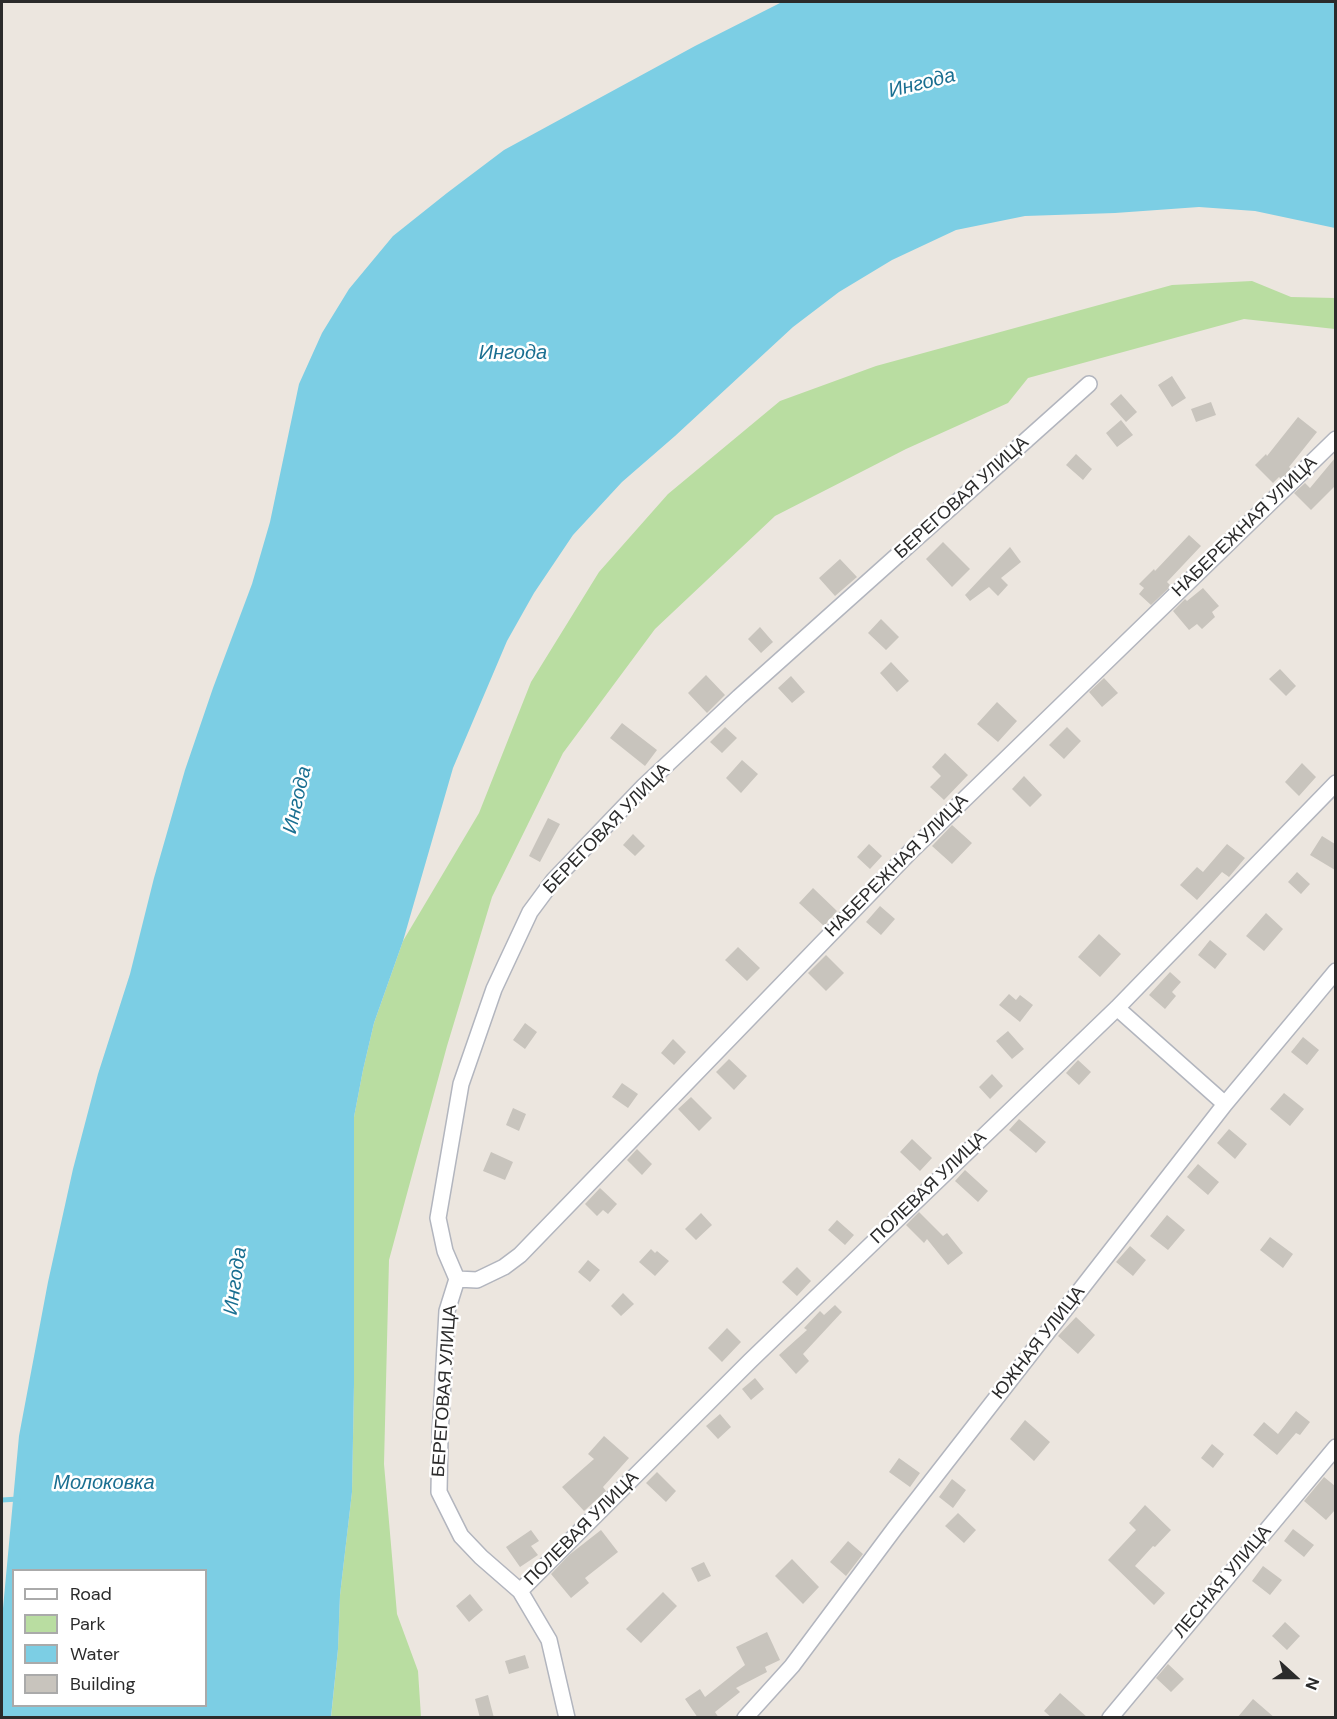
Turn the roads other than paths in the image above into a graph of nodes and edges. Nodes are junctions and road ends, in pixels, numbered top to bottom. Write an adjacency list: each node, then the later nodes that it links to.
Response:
1 (1089, 384): 7 (street, БЕРЕГОВАЯ УЛИЦА)
2 (1335, 439): 7 (street, НАБЕРЕЖНАЯ УЛИЦА)
3 (1335, 783): 5 (street, ПОЛЕВАЯ УЛИЦА)
4 (1335, 971): 6 (street, ЮЖНАЯ УЛИЦА)
5 (1117, 1008): 6 (street); 9 (street, ПОЛЕВАЯ УЛИЦА)
6 (1225, 1104): 11 (street, ЮЖНАЯ УЛИЦА)
7 (457, 1279): 9 (street, БЕРЕГОВАЯ УЛИЦА)
8 (1335, 1447): 12 (street, ЛЕСНАЯ УЛИЦА)
9 (520, 1591): 10 (street, БЕРЕГОВАЯ УЛИЦА)
10 (567, 1718)
11 (745, 1718)
12 (1110, 1718)

